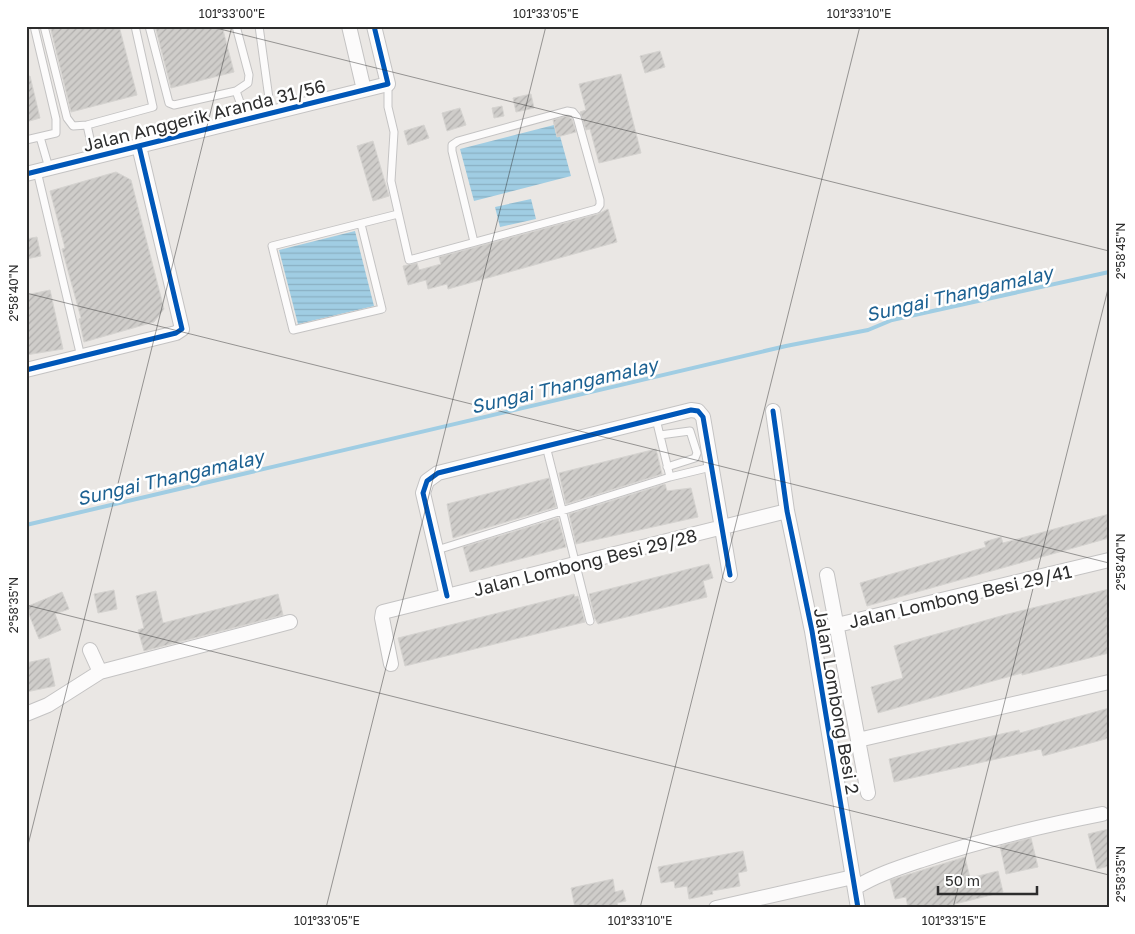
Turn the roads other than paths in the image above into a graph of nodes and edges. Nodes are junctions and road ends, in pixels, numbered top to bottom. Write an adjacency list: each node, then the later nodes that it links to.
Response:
1 (34, 26): 15 (lane)
2 (44, 26): 14 (lane)
3 (135, 26): 14 (lane)
4 (149, 26): 11 (lane)
5 (236, 26): 11 (lane)
6 (259, 26): 12 (lane)
7 (349, 26): 10 (street)
8 (374, 26): 9 (street)
9 (388, 84): 10 (street, Jalan Anggerik Aranda 31/56); 20 (lane)
10 (364, 90): 12 (street, Jalan Anggerik Aranda 31/56)
11 (236, 91): 13 (lane)
12 (271, 113): 13 (street, Jalan Anggerik Aranda 31/56)
13 (246, 119): 17 (street, Jalan Anggerik Aranda 31/56)
14 (87, 125): 18 (lane)
15 (40, 137): 16 (lane); 19 (lane)
16 (26, 140)
17 (139, 146): 18 (street, Jalan Anggerik Aranda 31/56); 23 (street)
18 (94, 157): 19 (street, Jalan Anggerik Aranda 31/56)
19 (37, 171): 23 (lane)
20 (398, 214): 21 (lane); 22 (lane)
21 (361, 224): 21 (lane)
22 (474, 242): 22 (lane)
23 (82, 358): 24 (street)
24 (26, 370)
25 (773, 411): 33 (street, Jalan Lombong Besi 2)
26 (656, 418): 27 (lane); 28 (street); 30 (street)
27 (660, 435): 29 (lane); 29 (lane)
28 (546, 446): 32 (lane); 35 (street)
29 (667, 467): 31 (lane)
30 (711, 467): 31 (lane); 34 (street)
31 (670, 477): 32 (lane)
32 (563, 510): 35 (lane); 37 (lane)
33 (787, 512): 34 (street, Jalan Lombong Besi 29/28); 44 (street, Jalan Lombong Besi 2)
34 (722, 528): 37 (street, Jalan Lombong Besi 29/28); 38 (street)
35 (437, 550): 40 (street)
36 (1109, 560): 43 (street, Jalan Lombong Besi 29/41)
37 (576, 564): 40 (street, Jalan Lombong Besi 29/28); 41 (lane)
38 (730, 575)
39 (827, 575): 43 (street)
40 (448, 596): 46 (street, Jalan Lombong Besi 29/28)
41 (590, 621)
42 (290, 622): 47 (street)
43 (836, 625): 44 (street, Jalan Lombong Besi 29/41); 50 (street)
44 (812, 631): 53 (street, Jalan Lombong Besi 2)
45 (90, 650): 47 (street)
46 (391, 664)
47 (100, 672): 49 (street)
48 (1109, 682): 50 (street)
49 (26, 714)
50 (858, 740): 51 (street)
51 (868, 793)
52 (1102, 814): 53 (street)
53 (854, 883): 54 (street); 55 (street, Jalan Lombong Besi 2)
54 (716, 908)
55 (858, 908)

